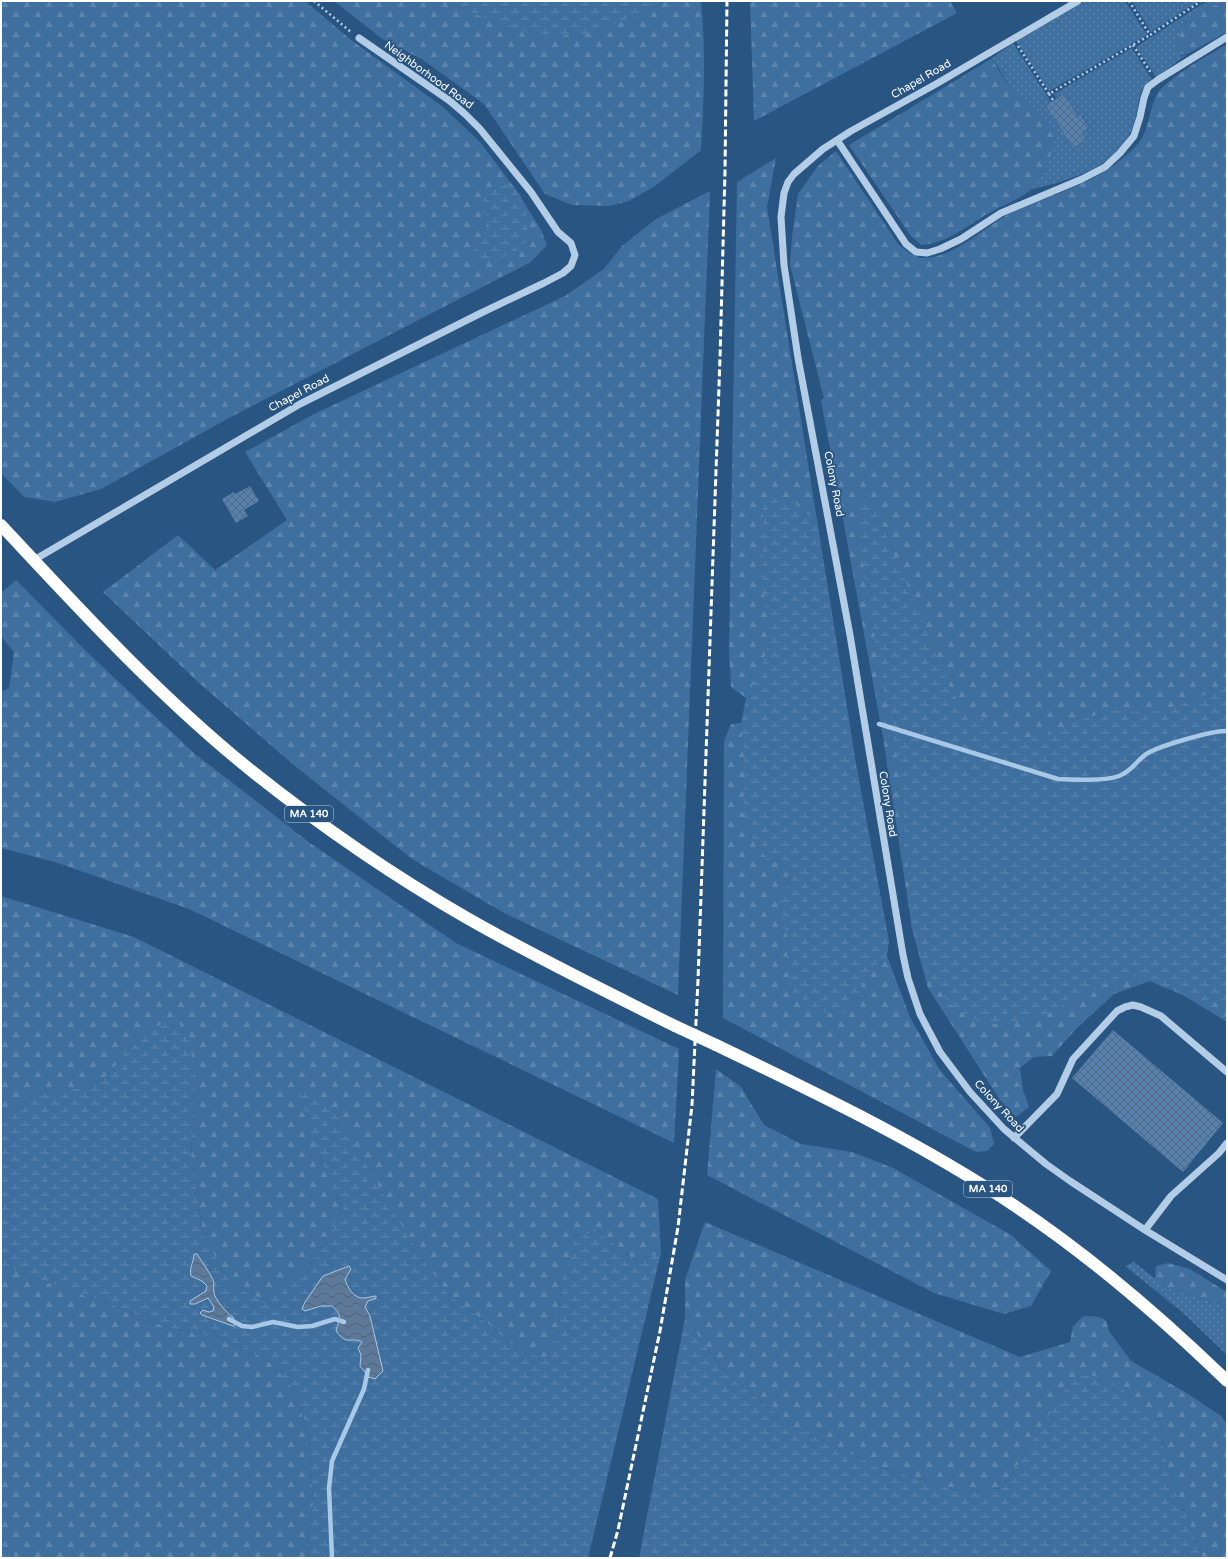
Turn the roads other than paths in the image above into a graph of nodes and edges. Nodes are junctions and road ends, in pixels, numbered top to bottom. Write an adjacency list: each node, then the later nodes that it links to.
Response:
1 (1078, 1): 4 (street, Chapel Road)
2 (1227, 37): 4 (street)
3 (359, 38): 6 (street, Neighborhood Road)
4 (837, 140): 5 (street, Chapel Road)
5 (786, 188): 10 (street, Colony Road)
6 (575, 255): 8 (street, Chapel Road)
7 (1, 525): 8 (highway, MA 140)
8 (34, 560): 14 (highway, MA 140, bridge)
9 (1227, 1072): 10 (street)
10 (1014, 1138): 12 (street, Colony Road)
11 (1227, 1144): 12 (street)
12 (1145, 1230): 13 (street, Colony Road)
13 (1227, 1280)
14 (1227, 1381)

